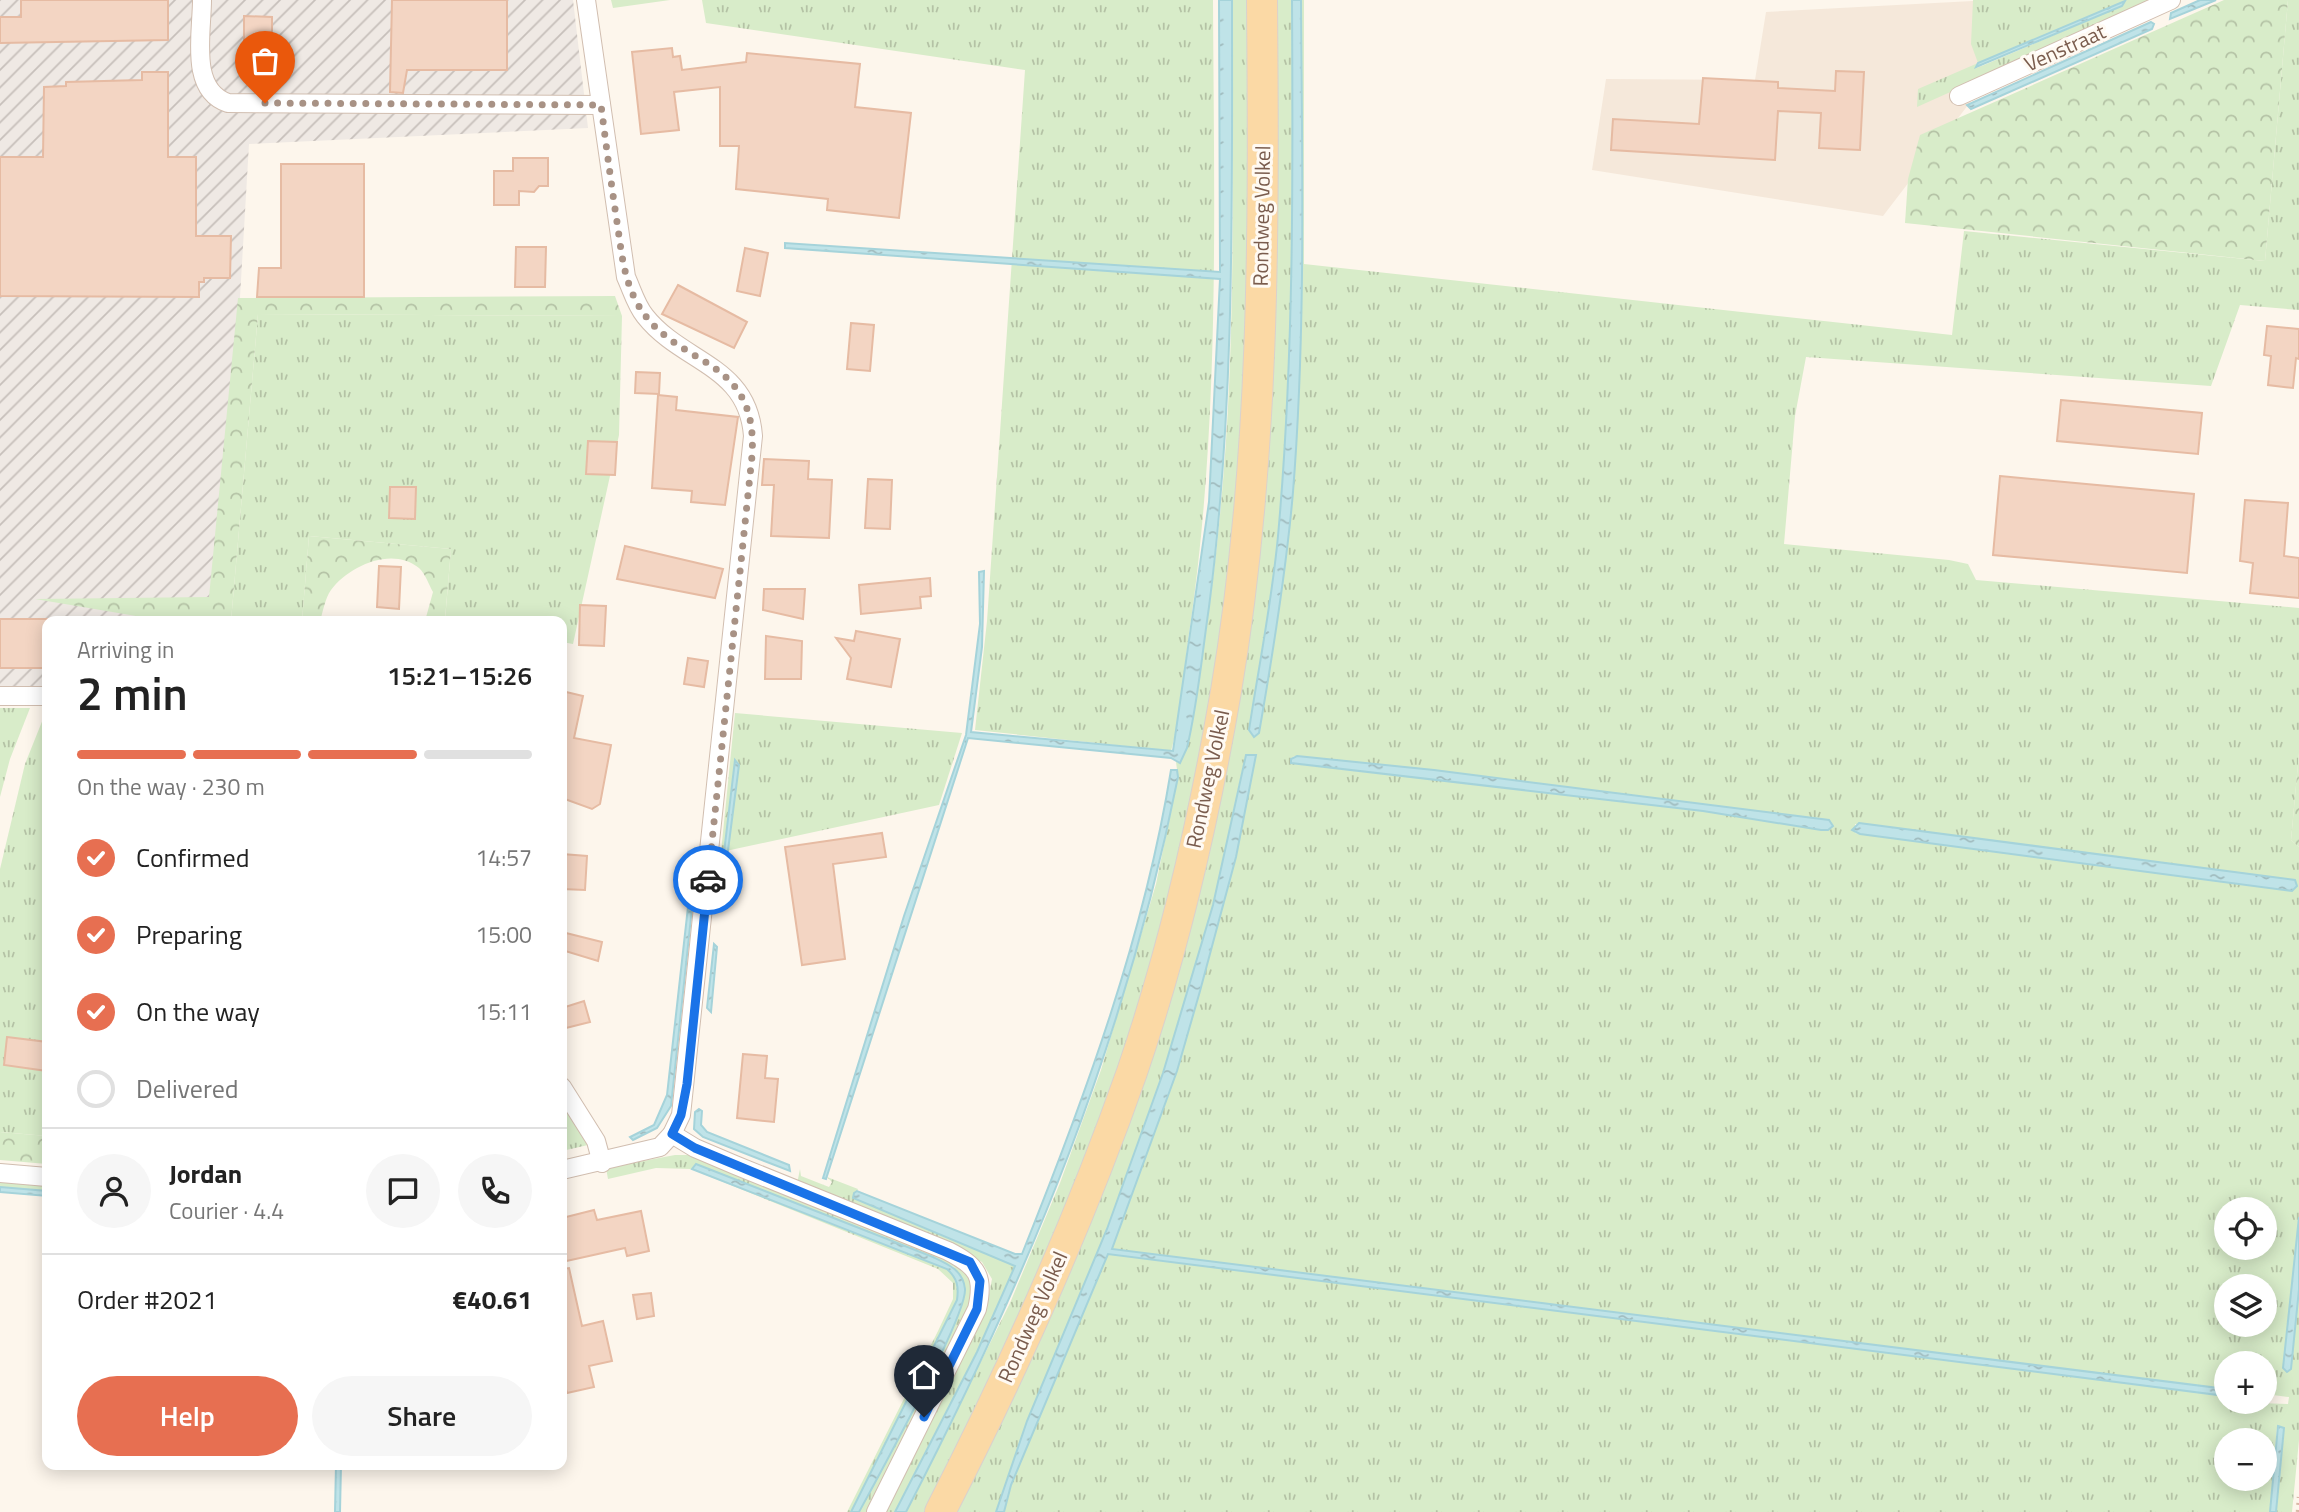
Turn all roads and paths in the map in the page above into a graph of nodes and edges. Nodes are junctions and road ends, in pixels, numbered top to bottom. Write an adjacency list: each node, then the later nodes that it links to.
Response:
1 (202, 0): 6 (street)
2 (586, 0): 6 (street)
3 (1262, 0): 17 (main road, Rondweg Volkel)
4 (2171, 0): 5 (street, Venstraat)
5 (1959, 96)
6 (601, 105): 10 (street)
7 (0, 696): 8 (street)
8 (42, 696)
9 (567, 1095): 11 (street)
10 (672, 1134): 11 (street); 16 (street)
11 (602, 1163): 12 (street)
12 (567, 1169)
13 (0, 1172): 14 (street)
14 (42, 1176)
15 (2299, 1497): 18 (path)
16 (876, 1512)
17 (940, 1512)
18 (2298, 1512)

